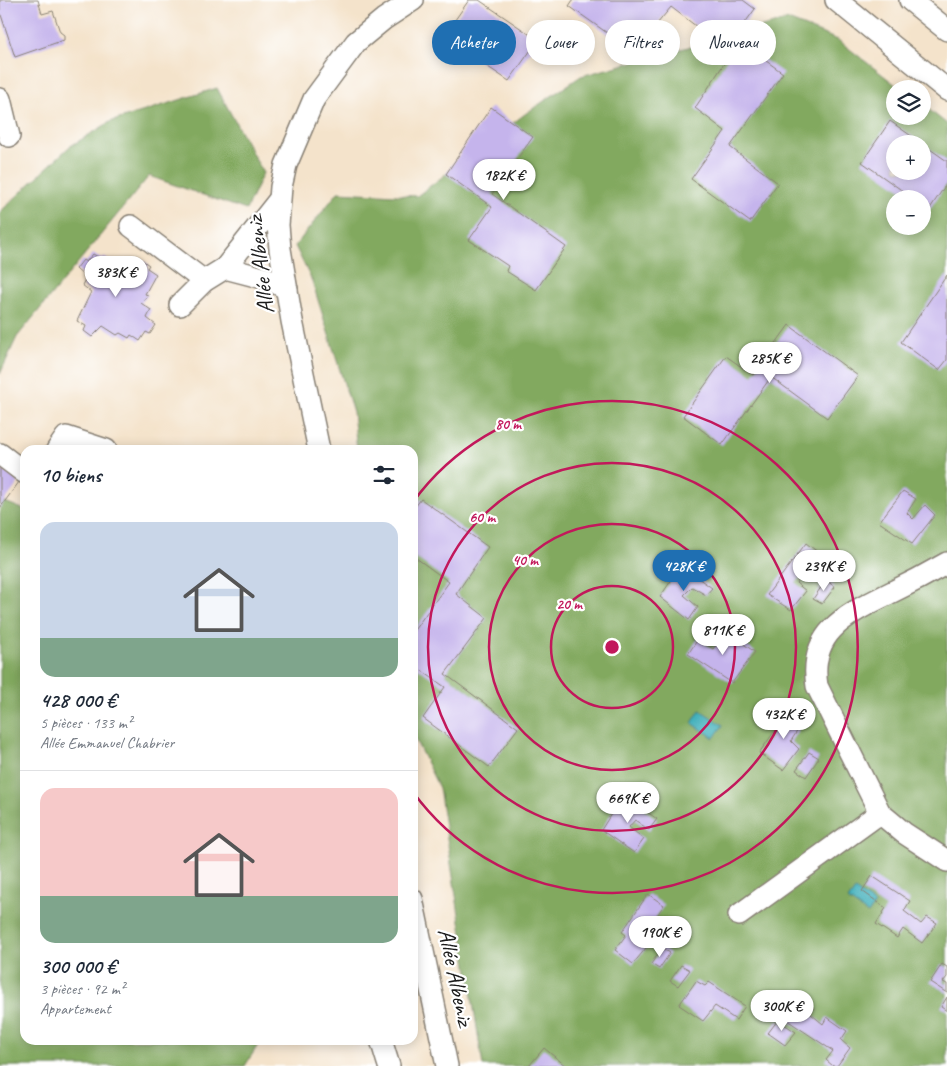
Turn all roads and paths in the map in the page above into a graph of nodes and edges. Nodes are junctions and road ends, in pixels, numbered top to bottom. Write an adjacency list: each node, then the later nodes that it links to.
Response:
1 (413, 0): 8 (street, Allée Albeniz)
2 (836, 0): 5 (street)
3 (910, 0): 4 (street)
4 (947, 30)
5 (947, 90)
6 (0, 100): 7 (street)
7 (10, 136)
8 (279, 200): 10 (street); 12 (street, Allée Albeniz)
9 (131, 226): 11 (street)
10 (225, 268): 11 (street); 12 (street)
11 (204, 281): 13 (street)
12 (287, 289): 16 (street, Allée Albeniz)
13 (180, 306)
14 (60, 445): 15 (street)
15 (91, 445)
16 (318, 445)
17 (0, 454): 18 (street)
18 (20, 469)
19 (947, 563): 20 (street)
20 (880, 813): 21 (street); 22 (street)
21 (947, 861)
22 (739, 915)
23 (418, 928): 26 (street, Allée Albeniz)
24 (383, 1045): 25 (street)
25 (390, 1066)
26 (447, 1066)

